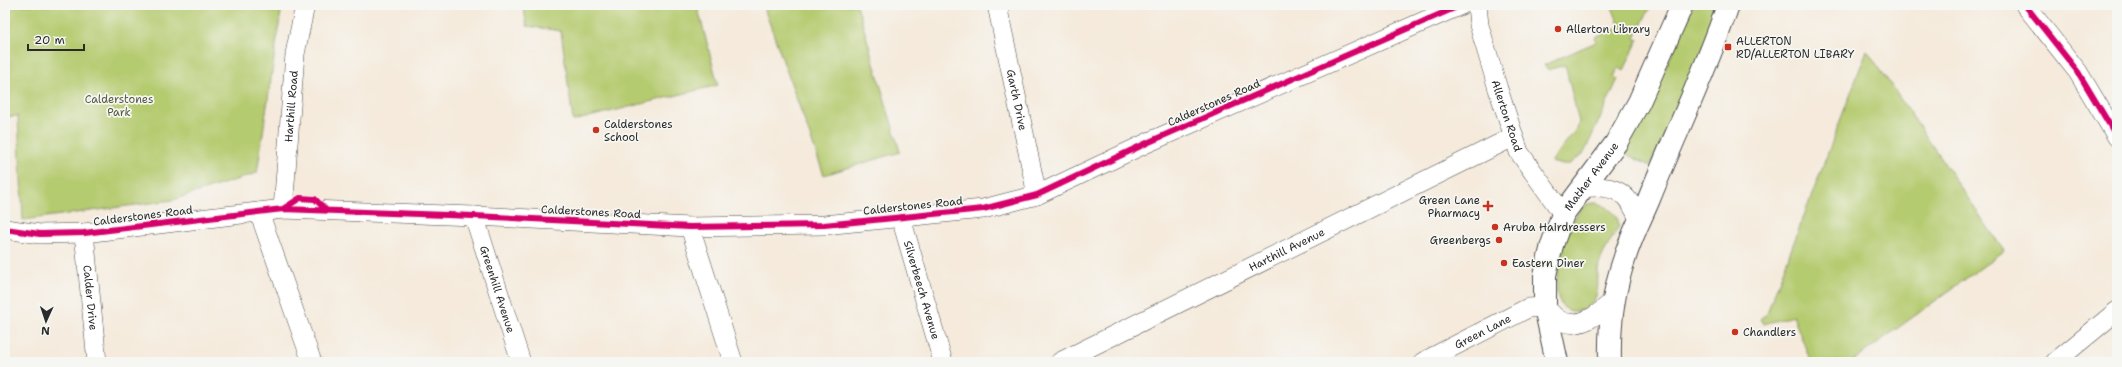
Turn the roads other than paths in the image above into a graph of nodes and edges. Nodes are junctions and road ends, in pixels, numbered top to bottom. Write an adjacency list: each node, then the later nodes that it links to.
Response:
1 (305, 5): 12 (street, Harthill Road)
2 (996, 5): 11 (street, Garth Drive)
3 (1461, 5): 11 (street, Calderstones Road)
4 (1477, 5): 8 (street, Allerton Road)
5 (1682, 5): 10 (main road, Mather Avenue)
6 (1728, 5): 17 (main road)
7 (2025, 5): 9 (street)
8 (1513, 137): 14 (street, Allerton Road); 30 (street, Harthill Avenue)
9 (2117, 137)
10 (1582, 188): 14 (main road, Mather Avenue); 17 (street)
11 (1037, 195): 16 (street, Calderstones Road)
12 (283, 209): 13 (street, Calderstones Road); 15 (street, Calderstones Road)
13 (259, 212): 20 (street, Calderstones Road); 26 (street)
14 (1563, 214): 22 (main road, Mather Avenue)
15 (474, 216): 18 (street, Calderstones Road); 27 (street, Greenhill Avenue)
16 (901, 218): 18 (street, Calderstones Road); 29 (street, Silverbeech Avenue)
17 (1640, 222): 21 (main road)
18 (690, 227): 28 (street)
19 (5, 229): 20 (street, Calderstones Road)
20 (84, 233): 25 (street, Calder Drive)
21 (1614, 300): 22 (street); 32 (main road)
22 (1545, 307): 24 (main road, Mather Avenue); 31 (street, Green Lane)
23 (2117, 311): 33 (street)
24 (1556, 360)
25 (97, 362)
26 (312, 362)
27 (521, 362)
28 (733, 362)
29 (943, 362)
30 (1060, 362)
31 (1422, 362)
32 (1610, 362)
33 (2055, 362)

